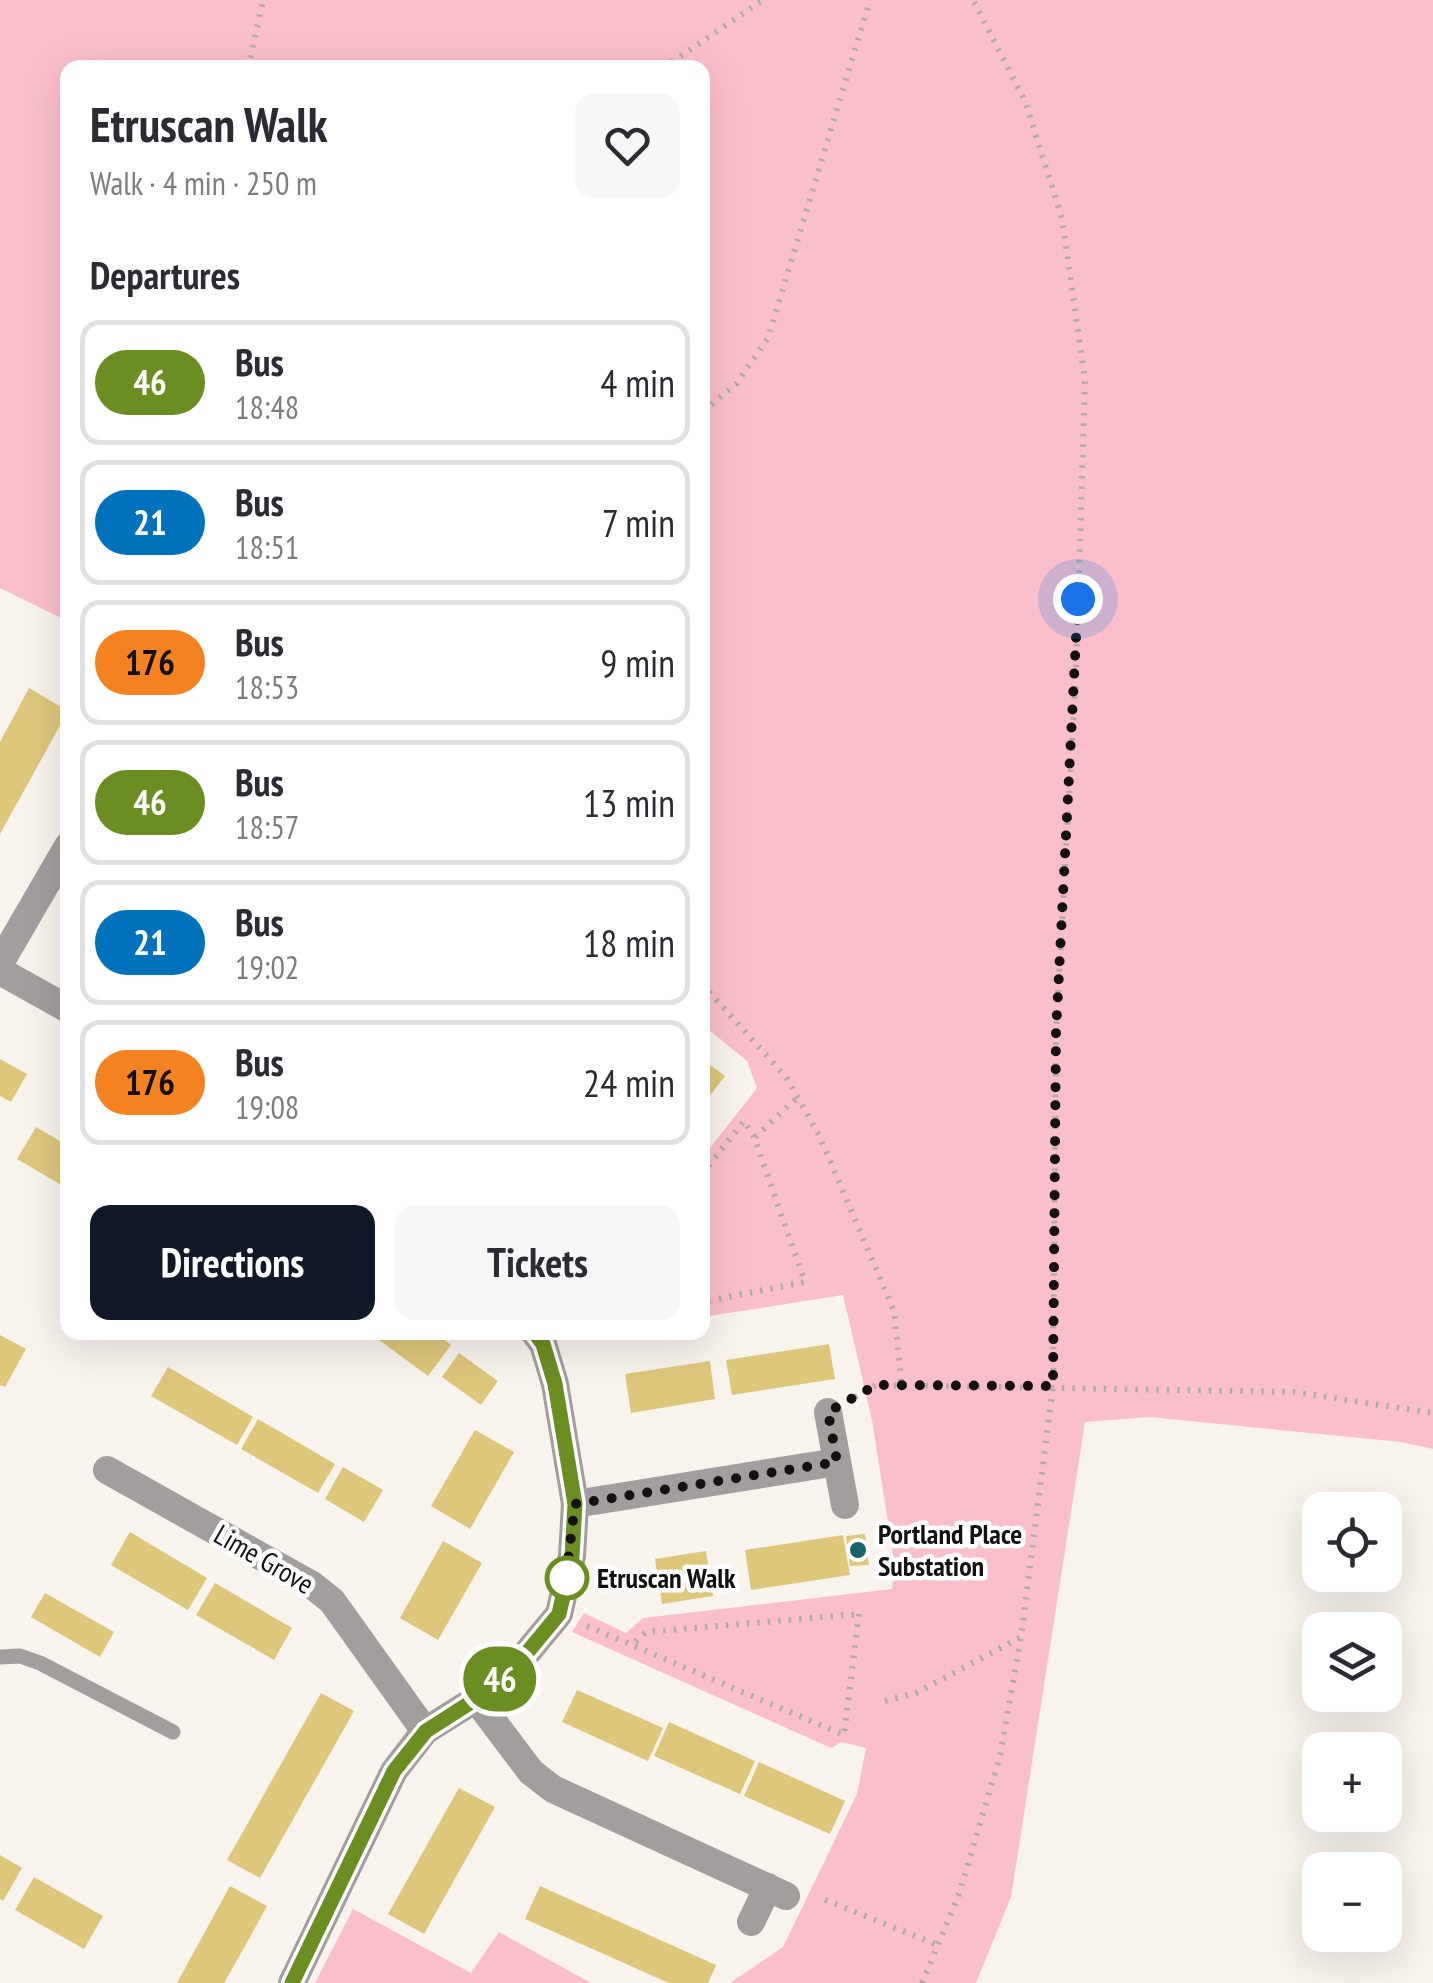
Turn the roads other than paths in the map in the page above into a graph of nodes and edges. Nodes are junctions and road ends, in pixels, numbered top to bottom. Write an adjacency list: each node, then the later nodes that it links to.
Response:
1 (60, 860): 2 (street)
2 (0, 963)
3 (0, 971): 4 (street)
4 (60, 1005)
5 (540, 1340): 9 (street)
6 (828, 1412): 7 (street)
7 (837, 1462): 9 (street); 10 (street)
8 (107, 1470): 13 (street, Lime Grove)
9 (575, 1504): 12 (street)
10 (846, 1504)
11 (0, 1657): 14 (lane)
12 (476, 1699): 13 (street); 15 (street)
13 (426, 1731): 16 (street)
14 (172, 1732)
15 (751, 1922)
16 (292, 1983)

